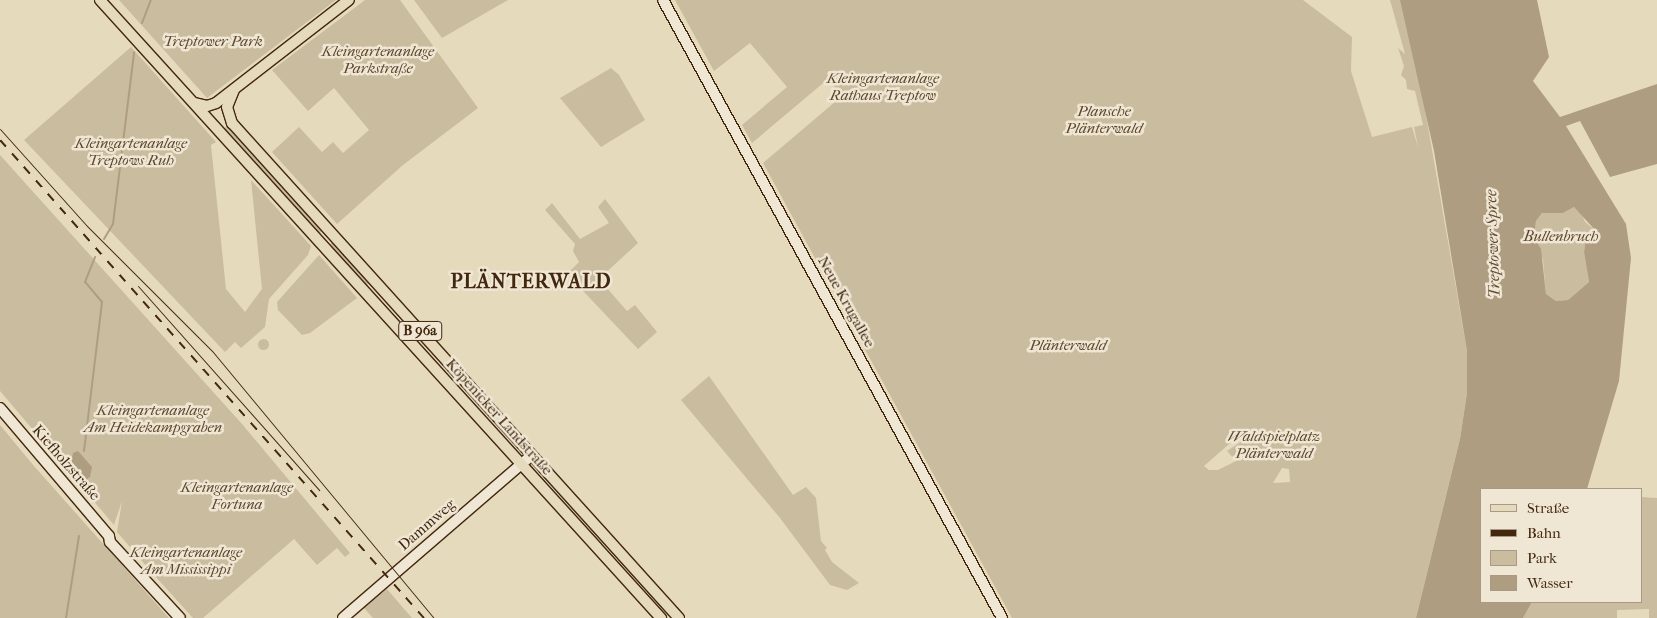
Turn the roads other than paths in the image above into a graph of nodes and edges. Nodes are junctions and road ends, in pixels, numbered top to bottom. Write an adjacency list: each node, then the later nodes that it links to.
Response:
1 (100, 0): 5 (main road, B 96a)
2 (349, 0): 4 (main road)
3 (663, 0): 13 (street, Neue Krugallee)
4 (234, 90): 5 (main road); 7 (main road, Köpenicker Landstraße / B 96a)
5 (195, 103): 8 (main road, Köpenicker Landstraße / B 96a)
6 (0, 408): 9 (street, Kiefholzstraße)
7 (532, 456): 8 (street, Dammweg); 12 (main road, Köpenicker Landstraße / B 96a)
8 (522, 464): 10 (street, Dammweg); 11 (main road, Köpenicker Landstraße / B 96a)
9 (180, 618)
10 (343, 618)
11 (661, 618)
12 (679, 618)
13 (1002, 618)

